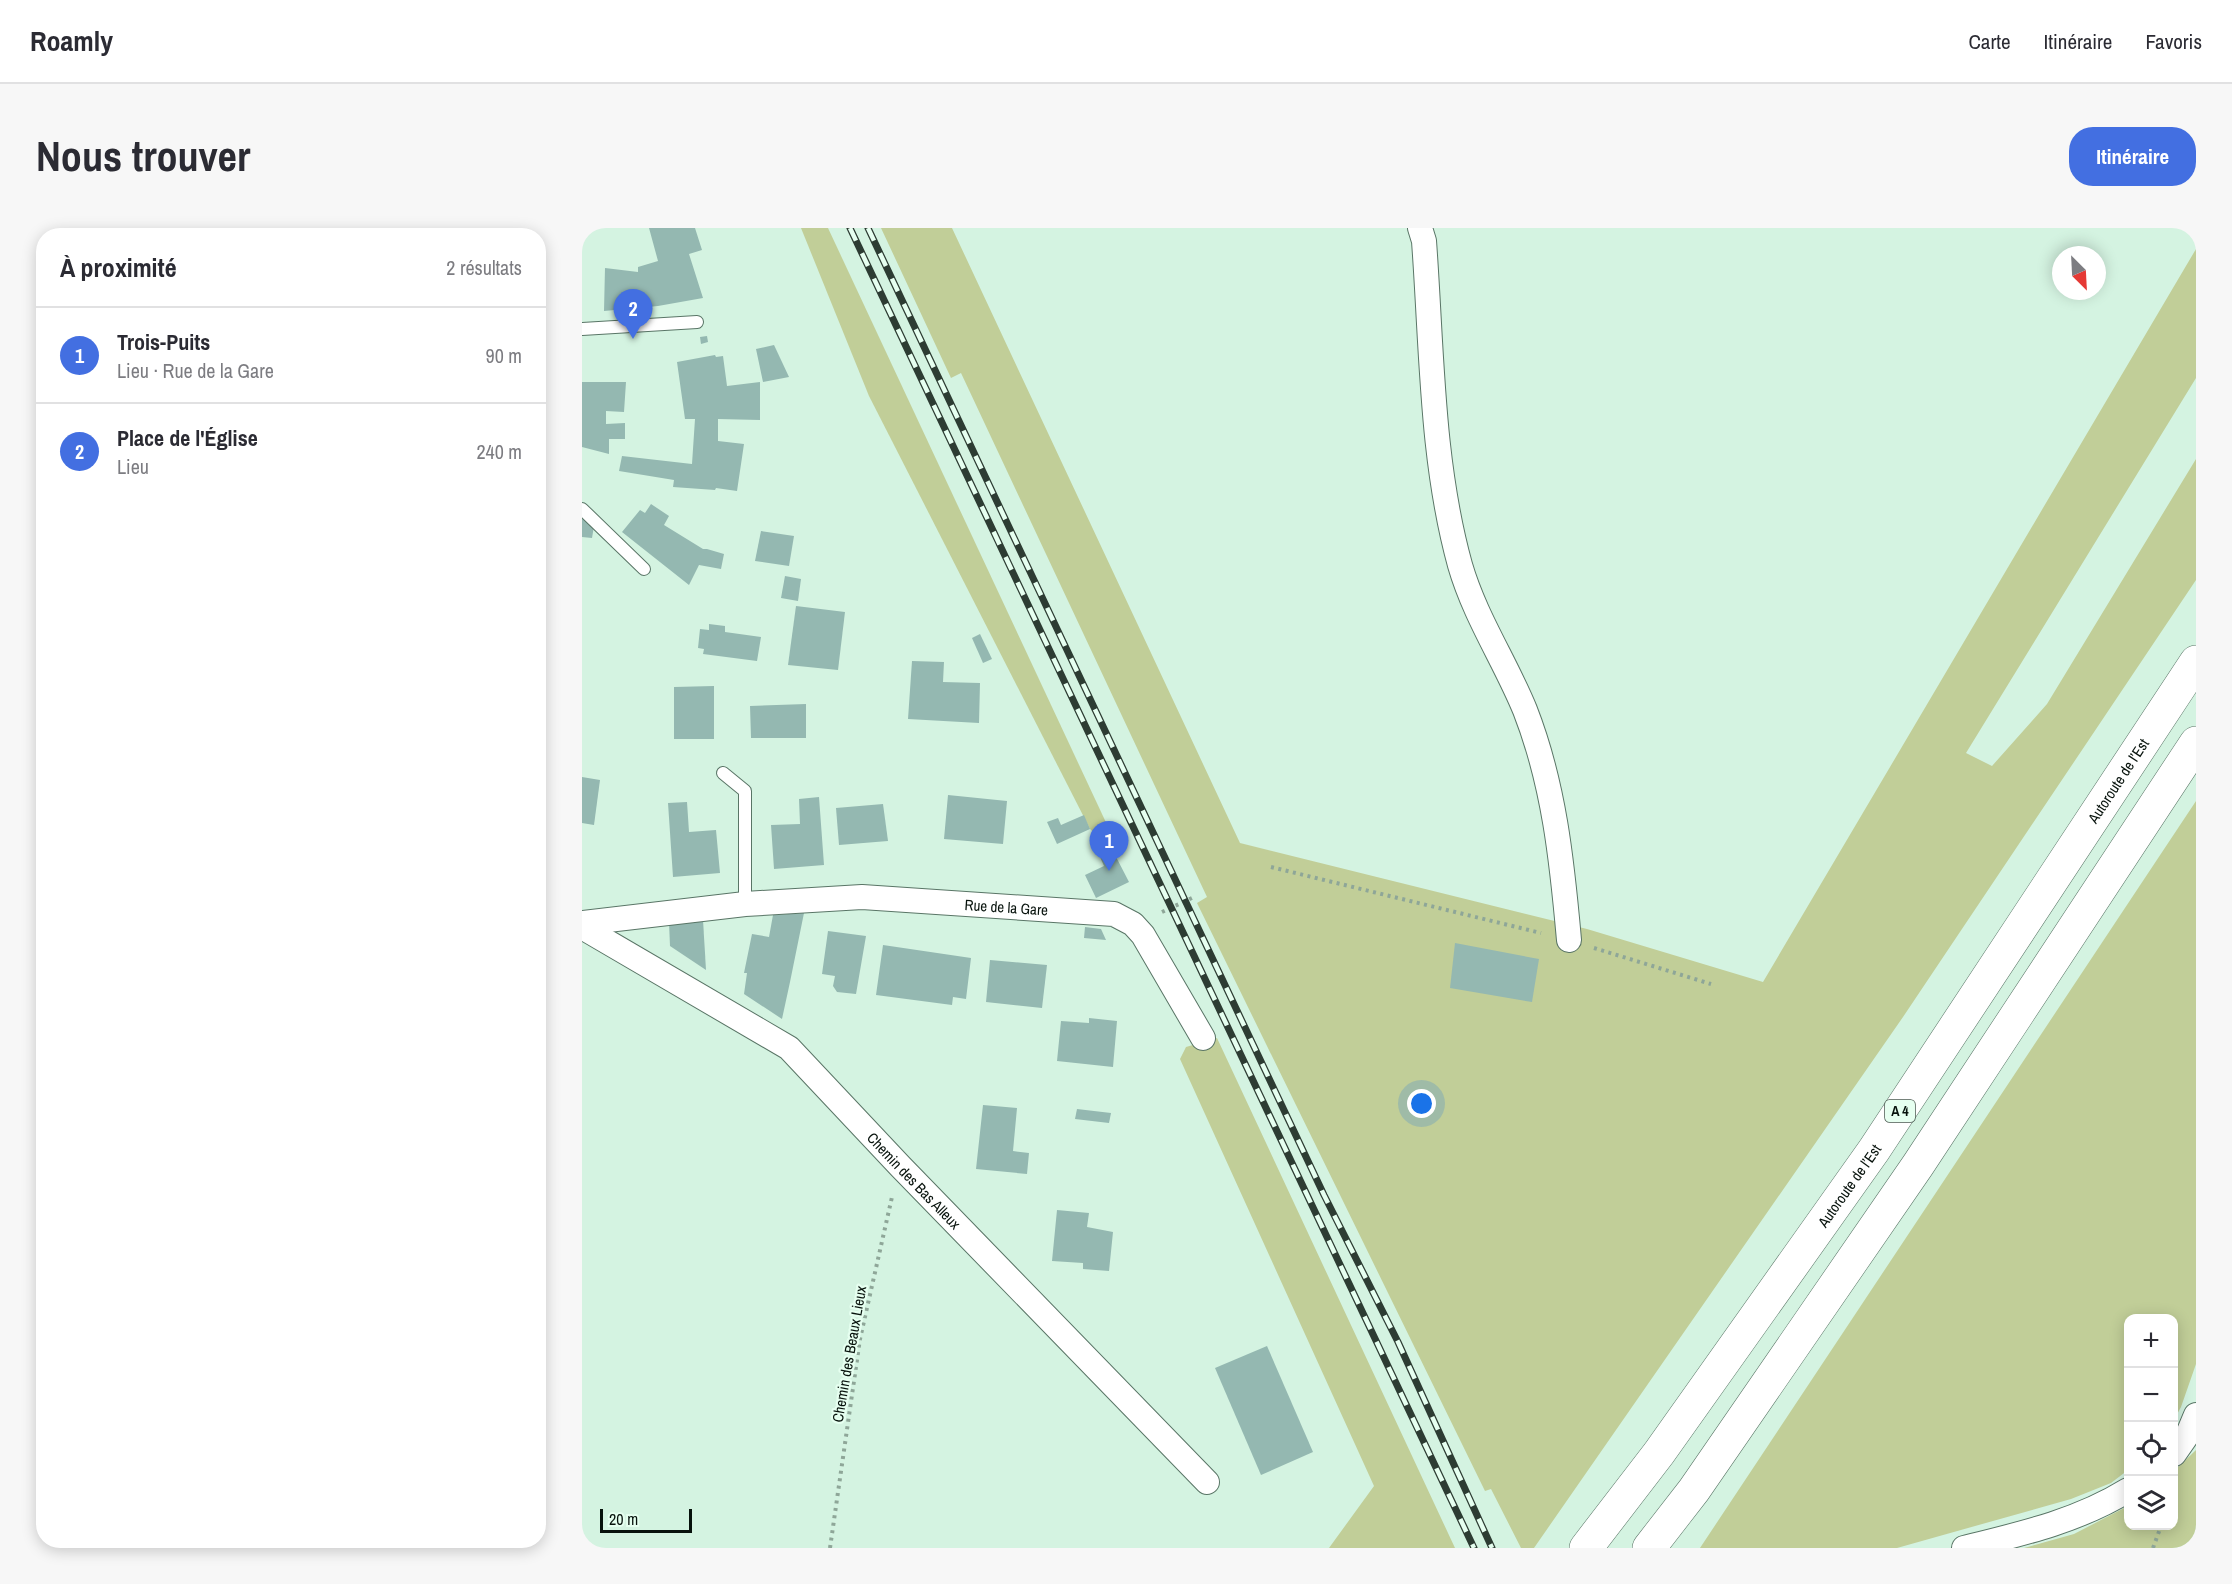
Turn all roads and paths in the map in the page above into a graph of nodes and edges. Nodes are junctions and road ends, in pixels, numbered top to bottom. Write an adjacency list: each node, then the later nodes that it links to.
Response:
1 (1420, 228): 14 (street)
2 (697, 322): 3 (lane)
3 (582, 329)
4 (582, 509): 5 (lane)
5 (644, 569)
6 (2196, 662): 24 (highway, Autoroute de l’Est / A 4)
7 (2196, 743): 25 (highway)
8 (723, 773): 11 (lane)
9 (1271, 867): 14 (path)
10 (1194, 897): 12 (path)
11 (745, 904): 13 (street, Rue de la Gare); 16 (street, Rue de la Gare)
12 (1162, 912)
13 (582, 925): 17 (street, Chemin des Bas Alleux)
14 (1569, 940): 15 (path)
15 (1711, 984)
16 (1203, 1038)
17 (900, 1166): 20 (street, Chemin des Bas Alleux); 23 (path, Chemin des Beaux Lieux)
18 (2196, 1414): 19 (street)
19 (2178, 1448)
20 (1207, 1482)
21 (2124, 1493): 26 (street)
22 (2159, 1530): 27 (path)
23 (830, 1548)
24 (1586, 1548)
25 (1649, 1548)
26 (1964, 1548)
27 (2153, 1548)

